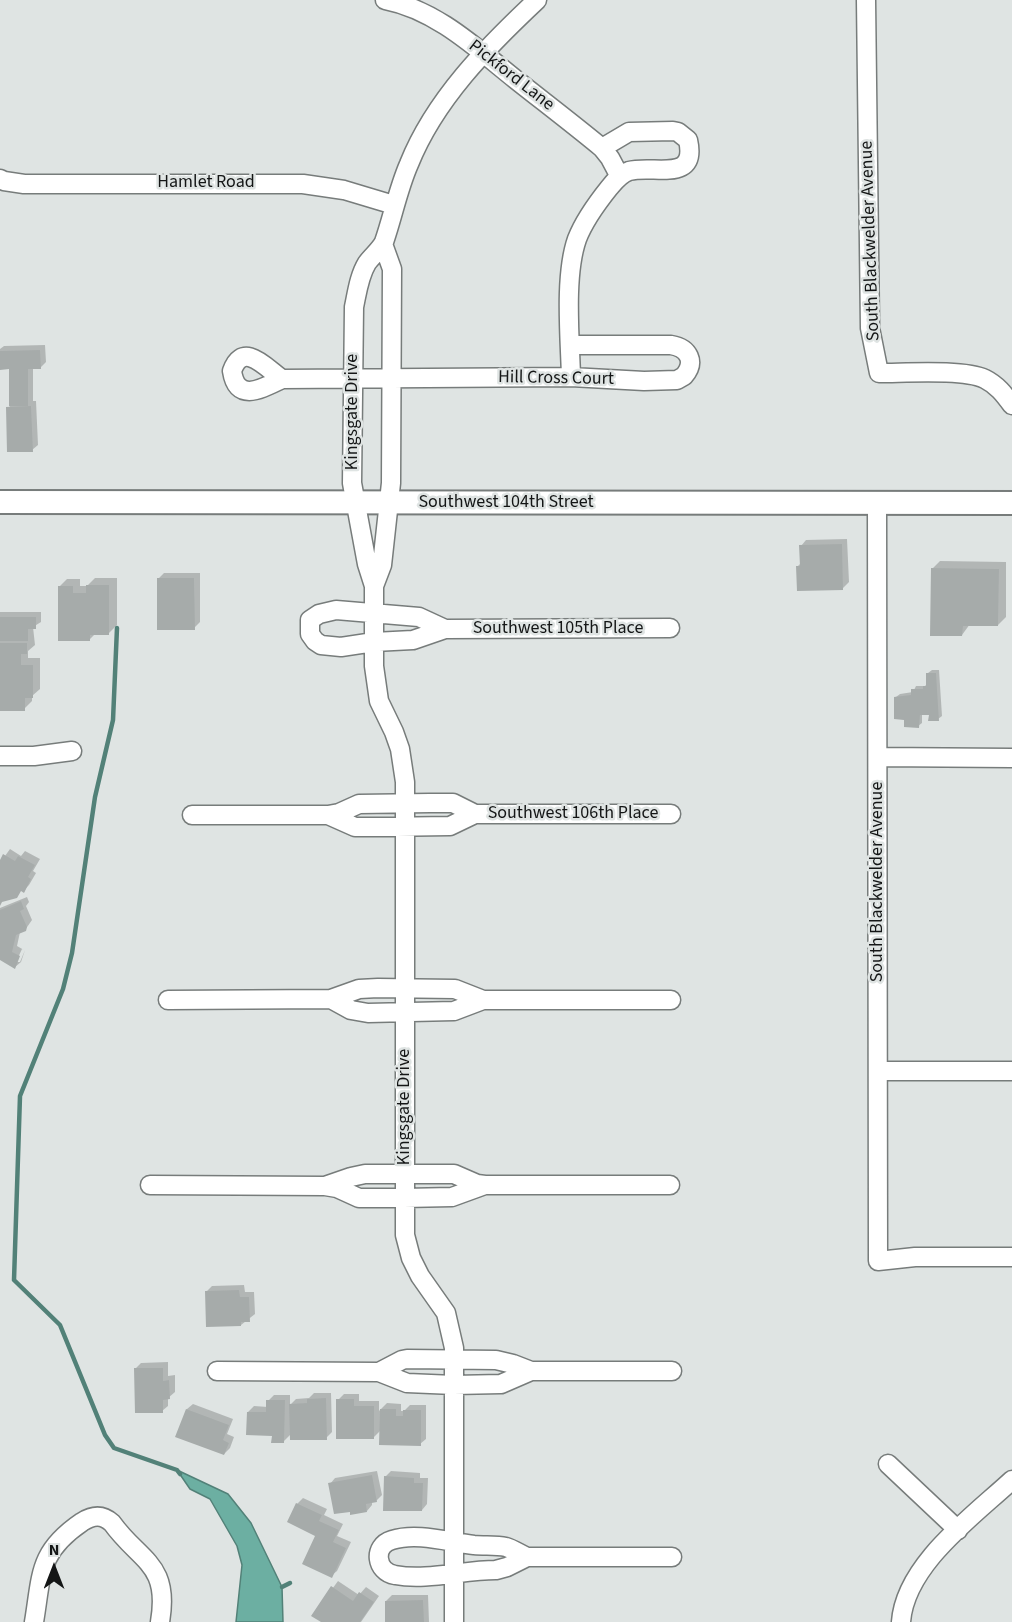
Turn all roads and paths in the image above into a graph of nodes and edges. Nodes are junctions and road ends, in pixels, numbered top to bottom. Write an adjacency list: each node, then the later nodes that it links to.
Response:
1 (385, 0): 4 (street, Pickford Lane)
2 (537, 0): 4 (street, Kingsgate Drive)
3 (866, 0): 15 (street, South Blackwelder Avenue)
4 (484, 52): 5 (street, Pickford Lane); 8 (street, Kingsgate Drive)
5 (602, 148): 6 (street, Pickford Lane); 6 (street)
6 (619, 175): 10 (street)
7 (5, 184): 8 (street, Hamlet Road)
8 (394, 205): 9 (street, Kingsgate Drive)
9 (383, 244): 13 (street, Kingsgate Drive); 14 (street, Kingsgate Drive)
10 (570, 345): 11 (street); 11 (street, Hill Cross Court)
11 (571, 377): 14 (street, Hill Cross Court)
12 (282, 379): 13 (street, Hill Cross Court)
13 (352, 379): 14 (street, Hill Cross Court); 18 (street, Kingsgate Drive)
14 (392, 379): 17 (street, Kingsgate Drive)
15 (1012, 405)
16 (0, 502): 18 (main road, Southwest 104th Street)
17 (389, 502): 18 (main road, Southwest 104th Street); 19 (main road, Southwest 104th Street); 21 (street, Kingsgate Drive)
18 (356, 503): 21 (street, Kingsgate Drive)
19 (877, 503): 20 (main road, Southwest 104th Street); 28 (street, South Blackwelder Avenue)
20 (1012, 503)
21 (374, 586): 22 (street, Kingsgate Drive)
22 (374, 613): 24 (street, Southwest 105th Place); 25 (street, Kingsgate Drive); 25 (street, Southwest 105th Place)
23 (670, 628): 24 (street, Southwest 105th Place)
24 (445, 629): 25 (street, Southwest 105th Place)
25 (374, 642): 30 (street, Kingsgate Drive)
26 (72, 751): 27 (street)
27 (0, 756)
28 (878, 757): 29 (street); 42 (street, South Blackwelder Avenue)
29 (1012, 758)
30 (405, 804): 31 (street, Southwest 106th Place); 34 (street, Southwest 106th Place); 35 (street, Kingsgate Drive)
31 (475, 814): 32 (street, Southwest 106th Place); 35 (street, Southwest 106th Place)
32 (671, 814)
33 (192, 815): 34 (street, Southwest 106th Place)
34 (328, 815): 35 (street, Southwest 106th Place)
35 (404, 827): 36 (street, Kingsgate Drive)
36 (404, 988): 37 (street); 39 (street); 41 (street, Kingsgate Drive)
37 (331, 999): 38 (street); 41 (street)
38 (168, 1000)
39 (483, 1000): 40 (street); 41 (street)
40 (671, 1000)
41 (405, 1012): 44 (street, Kingsgate Drive)
42 (878, 1071): 43 (street); 50 (street, South Blackwelder Avenue)
43 (1012, 1071)
44 (405, 1174): 46 (street); 48 (street); 49 (street, Kingsgate Drive)
45 (150, 1185): 48 (street)
46 (485, 1185): 47 (street); 49 (street)
47 (670, 1185)
48 (325, 1186): 49 (street)
49 (405, 1198): 51 (street, Kingsgate Drive)
50 (1012, 1257)
51 (454, 1360): 53 (street); 55 (street); 56 (street, Kingsgate Drive)
52 (217, 1371): 55 (street)
53 (531, 1371): 54 (street); 56 (street)
54 (672, 1371)
55 (379, 1372): 56 (street)
56 (454, 1384): 60 (street, Kingsgate Drive)
57 (888, 1464): 59 (street)
58 (1012, 1480): 59 (street)
59 (958, 1530): 67 (street)
60 (453, 1542): 61 (street); 63 (street, Kingsgate Drive); 63 (street)
61 (527, 1557): 62 (street); 63 (street)
62 (672, 1557)
63 (453, 1573): 66 (street, Kingsgate Drive)
64 (34, 1622): 65 (street)
65 (160, 1622)
66 (454, 1622)
67 (901, 1622)

